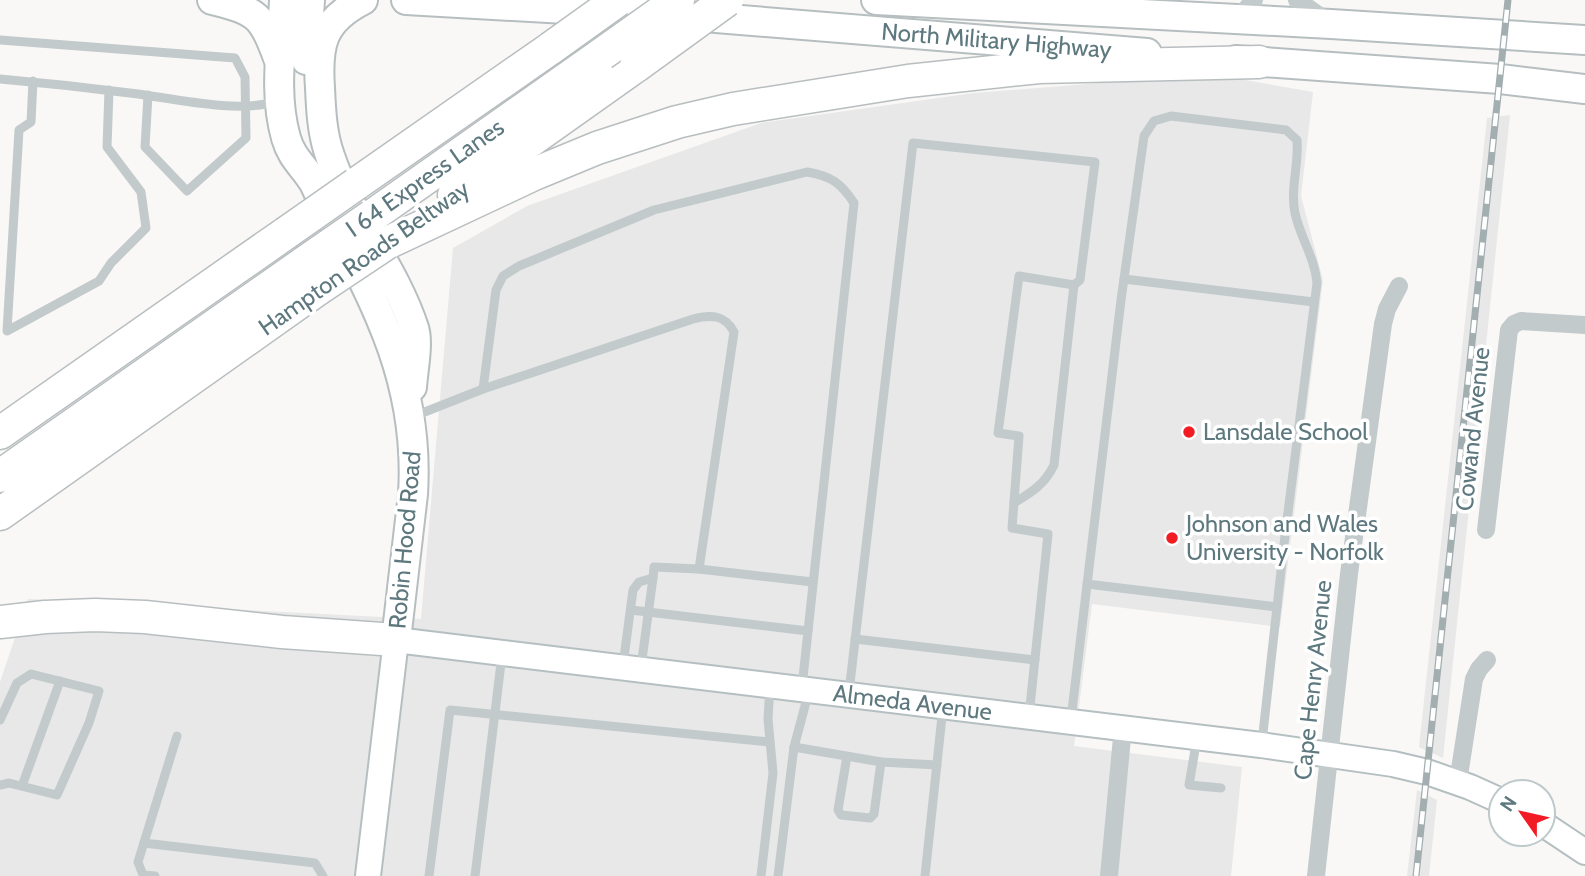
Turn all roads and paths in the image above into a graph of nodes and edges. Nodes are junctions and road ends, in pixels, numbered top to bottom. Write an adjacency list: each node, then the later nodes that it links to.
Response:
1 (212, 0): 15 (main road)
2 (284, 0): 15 (main road, Robin Hood Road)
3 (310, 0): 24 (main road, Robin Hood Road)
4 (363, 0): 33 (main road)
5 (406, 0): 16 (main road, North Military Highway)
6 (618, 0): 34 (highway, bridge)
7 (678, 0): 26 (highway, I 64 Express Lanes, bridge)
8 (727, 0): 25 (highway, Hampton Roads Beltway, bridge)
9 (876, 0): 11 (main road, North Military Highway)
10 (1297, 0): 12 (street)
11 (1244, 9): 12 (main road, North Military Highway)
12 (1331, 24): 14 (main road, North Military Highway)
13 (0, 40): 23 (lane)
14 (1585, 40)
15 (279, 62): 22 (main road, Robin Hood Road)
16 (1259, 62): 19 (main road, North Military Highway); 25 (highway)
17 (0, 79): 18 (lane)
18 (33, 82): 20 (lane); 20 (lane)
19 (1577, 85)
20 (109, 90): 21 (lane)
21 (148, 95): 23 (lane); 23 (lane)
22 (279, 100): 23 (lane); 24 (main road, Robin Hood Road)
23 (246, 105)
24 (313, 181): 33 (main road, Robin Hood Road)
25 (387, 243): 26 (highway, Hampton Roads Beltway, bridge)
26 (311, 276): 35 (highway, I 64 Express Lanes); 37 (highway, Hampton Roads Beltway)
27 (1124, 279): 30 (lane); 30 (lane); 42 (lane)
28 (1074, 285): 36 (lane); 36 (lane); 48 (lane)
29 (1399, 286): 70 (street, Cape Henry Avenue)
30 (1314, 302): 43 (lane)
31 (1585, 325): 38 (street, Cowand Avenue)
32 (483, 388): 33 (lane); 39 (lane); 41 (lane)
33 (410, 417): 49 (main road, Robin Hood Road)
34 (0, 433)
35 (0, 477)
36 (1014, 503): 51 (lane)
37 (0, 514)
38 (1486, 530)
39 (699, 569): 40 (lane); 41 (lane)
40 (653, 578): 44 (lane); 45 (lane)
41 (813, 582): 47 (lane)
42 (1087, 584): 43 (lane); 62 (lane)
43 (1277, 607): 67 (lane)
44 (631, 610): 45 (lane); 53 (lane)
45 (649, 611): 47 (lane); 53 (lane)
46 (0, 622): 49 (highway)
47 (808, 631): 56 (lane)
48 (855, 639): 51 (lane); 57 (lane)
49 (396, 640): 50 (street, Almeda Avenue); 83 (street, Robin Hood Road)
50 (502, 651): 53 (street, Almeda Avenue); 59 (lane)
51 (1035, 660): 60 (lane)
52 (1487, 660): 73 (street)
53 (632, 667): 55 (street, Almeda Avenue)
54 (60, 681): 61 (lane); 75 (lane); 75 (lane)
55 (770, 685): 56 (street, Almeda Avenue); 66 (lane)
56 (806, 689): 57 (street, Almeda Avenue); 68 (lane)
57 (849, 694): 58 (street, Almeda Avenue)
58 (943, 705): 60 (street, Almeda Avenue); 72 (lane)
59 (496, 714): 66 (lane); 84 (lane); 85 (lane)
60 (1029, 716): 62 (street, Almeda Avenue)
61 (0, 720)
62 (1071, 721): 63 (street, Almeda Avenue)
63 (1123, 727): 65 (street, Almeda Avenue); 89 (street)
64 (177, 736): 79 (lane)
65 (1197, 737): 67 (street, Almeda Avenue); 76 (lane)
66 (771, 743): 86 (lane)
67 (1261, 745): 70 (street, Almeda Avenue)
68 (794, 747): 69 (lane); 87 (lane)
69 (846, 756): 71 (lane); 71 (lane)
70 (1329, 757): 73 (street, Almeda Avenue); 90 (street, Cape Henry Avenue)
71 (881, 762): 72 (lane)
72 (937, 765): 88 (lane)
73 (1458, 782): 77 (street, Almeda Avenue)
74 (0, 785): 75 (lane)
75 (22, 786)
76 (1221, 788)
77 (1487, 795)
78 (1557, 831): 80 (street)
79 (144, 843): 81 (lane); 82 (lane)
80 (1583, 845)
81 (155, 876)
82 (323, 876)
83 (368, 876)
84 (429, 876)
85 (475, 876)
86 (761, 876)
87 (778, 876)
88 (925, 876)
89 (1109, 876)
90 (1316, 876)

